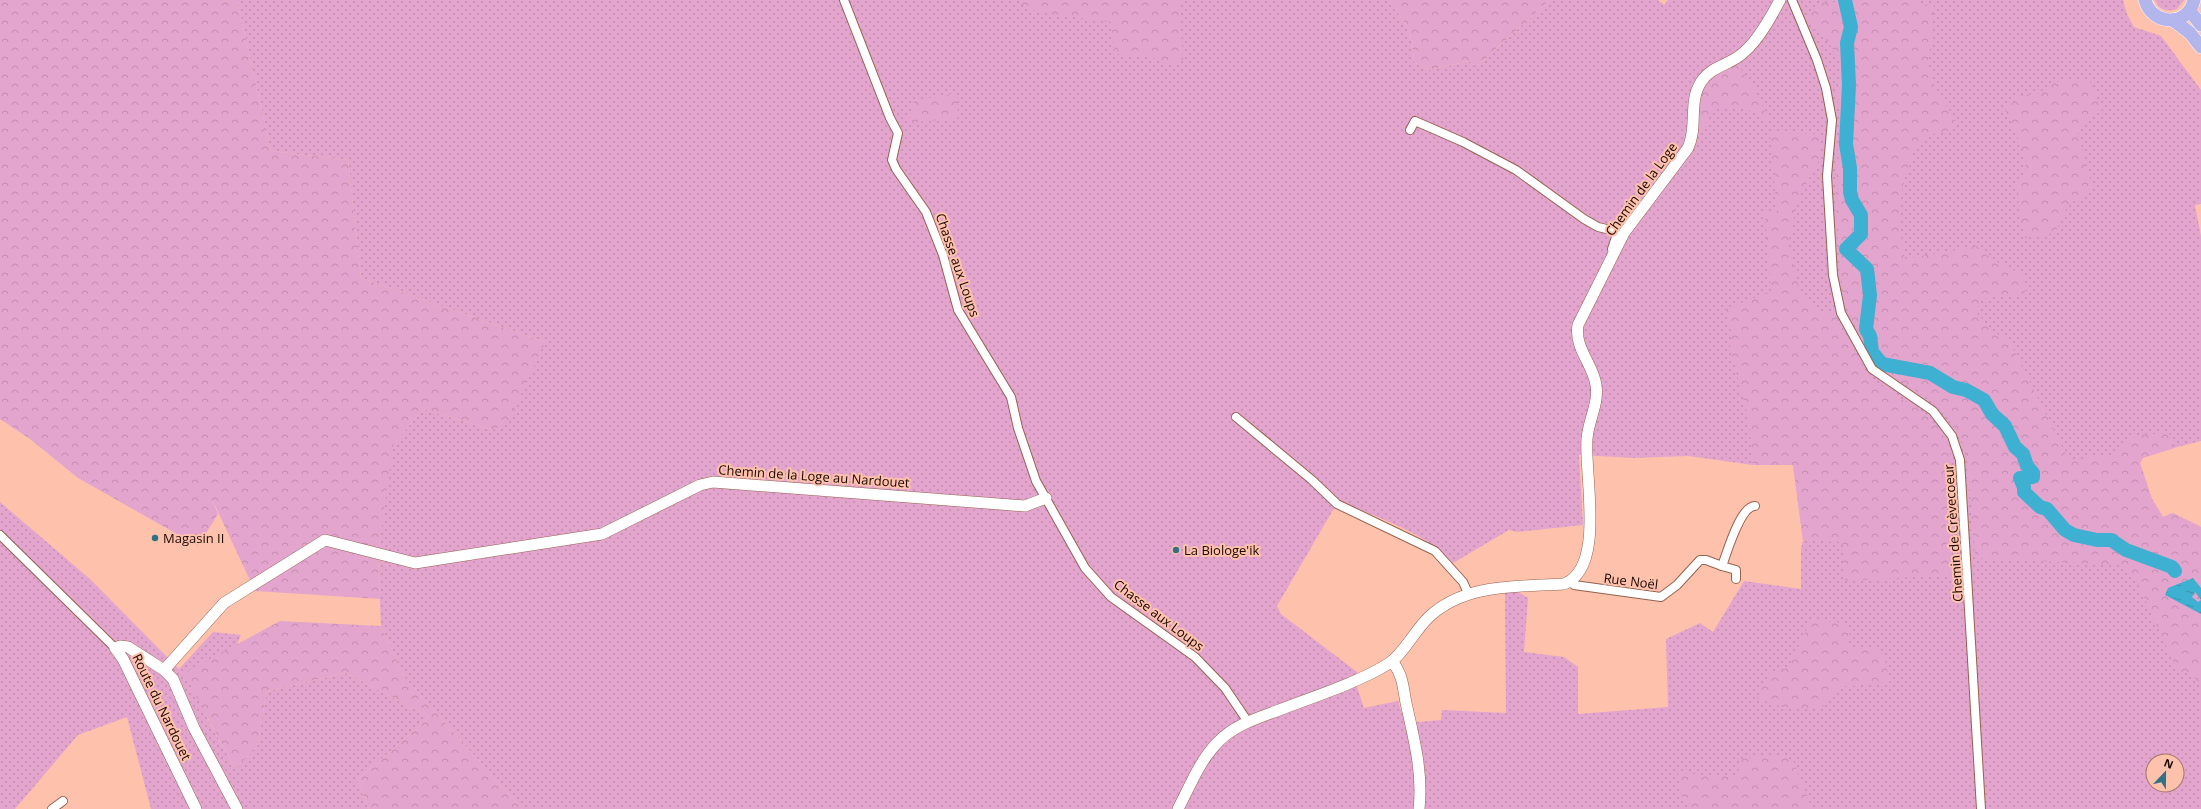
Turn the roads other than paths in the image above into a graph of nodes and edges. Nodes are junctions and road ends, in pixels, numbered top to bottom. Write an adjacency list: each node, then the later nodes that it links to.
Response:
1 (844, 0): 12 (street, Chasse aux Loups)
2 (1780, 0): 10 (street, Chemin de la Loge)
3 (1792, 0): 29 (street, Chemin de Crèvecoeur)
4 (2145, 0): 6 (main road)
5 (2192, 5): 6 (main road); 7 (main road)
6 (2173, 20): 8 (main road)
7 (2201, 25)
8 (2201, 47)
9 (1410, 130): 10 (street)
10 (1611, 256): 17 (street, Chemin de la Loge)
11 (1236, 417): 18 (street)
12 (1046, 498): 21 (street, Chemin de la Loge au Nardouet); 22 (street, Chasse aux Loups)
13 (1755, 506): 15 (street)
14 (0, 535): 19 (street, Route du Nardouet)
15 (1722, 566): 16 (street, Rue Noël); 17 (street, Rue Noël)
16 (1736, 579)
17 (1571, 581): 18 (street)
18 (1468, 593): 20 (street)
19 (115, 648): 21 (street); 25 (street, Route du Nardouet)
20 (1392, 661): 22 (street); 28 (street)
21 (164, 670): 26 (street)
22 (1248, 722): 27 (street)
23 (63, 801): 24 (street)
24 (52, 809)
25 (196, 809)
26 (237, 809)
27 (1178, 809)
28 (1419, 809)
29 (1981, 809)

